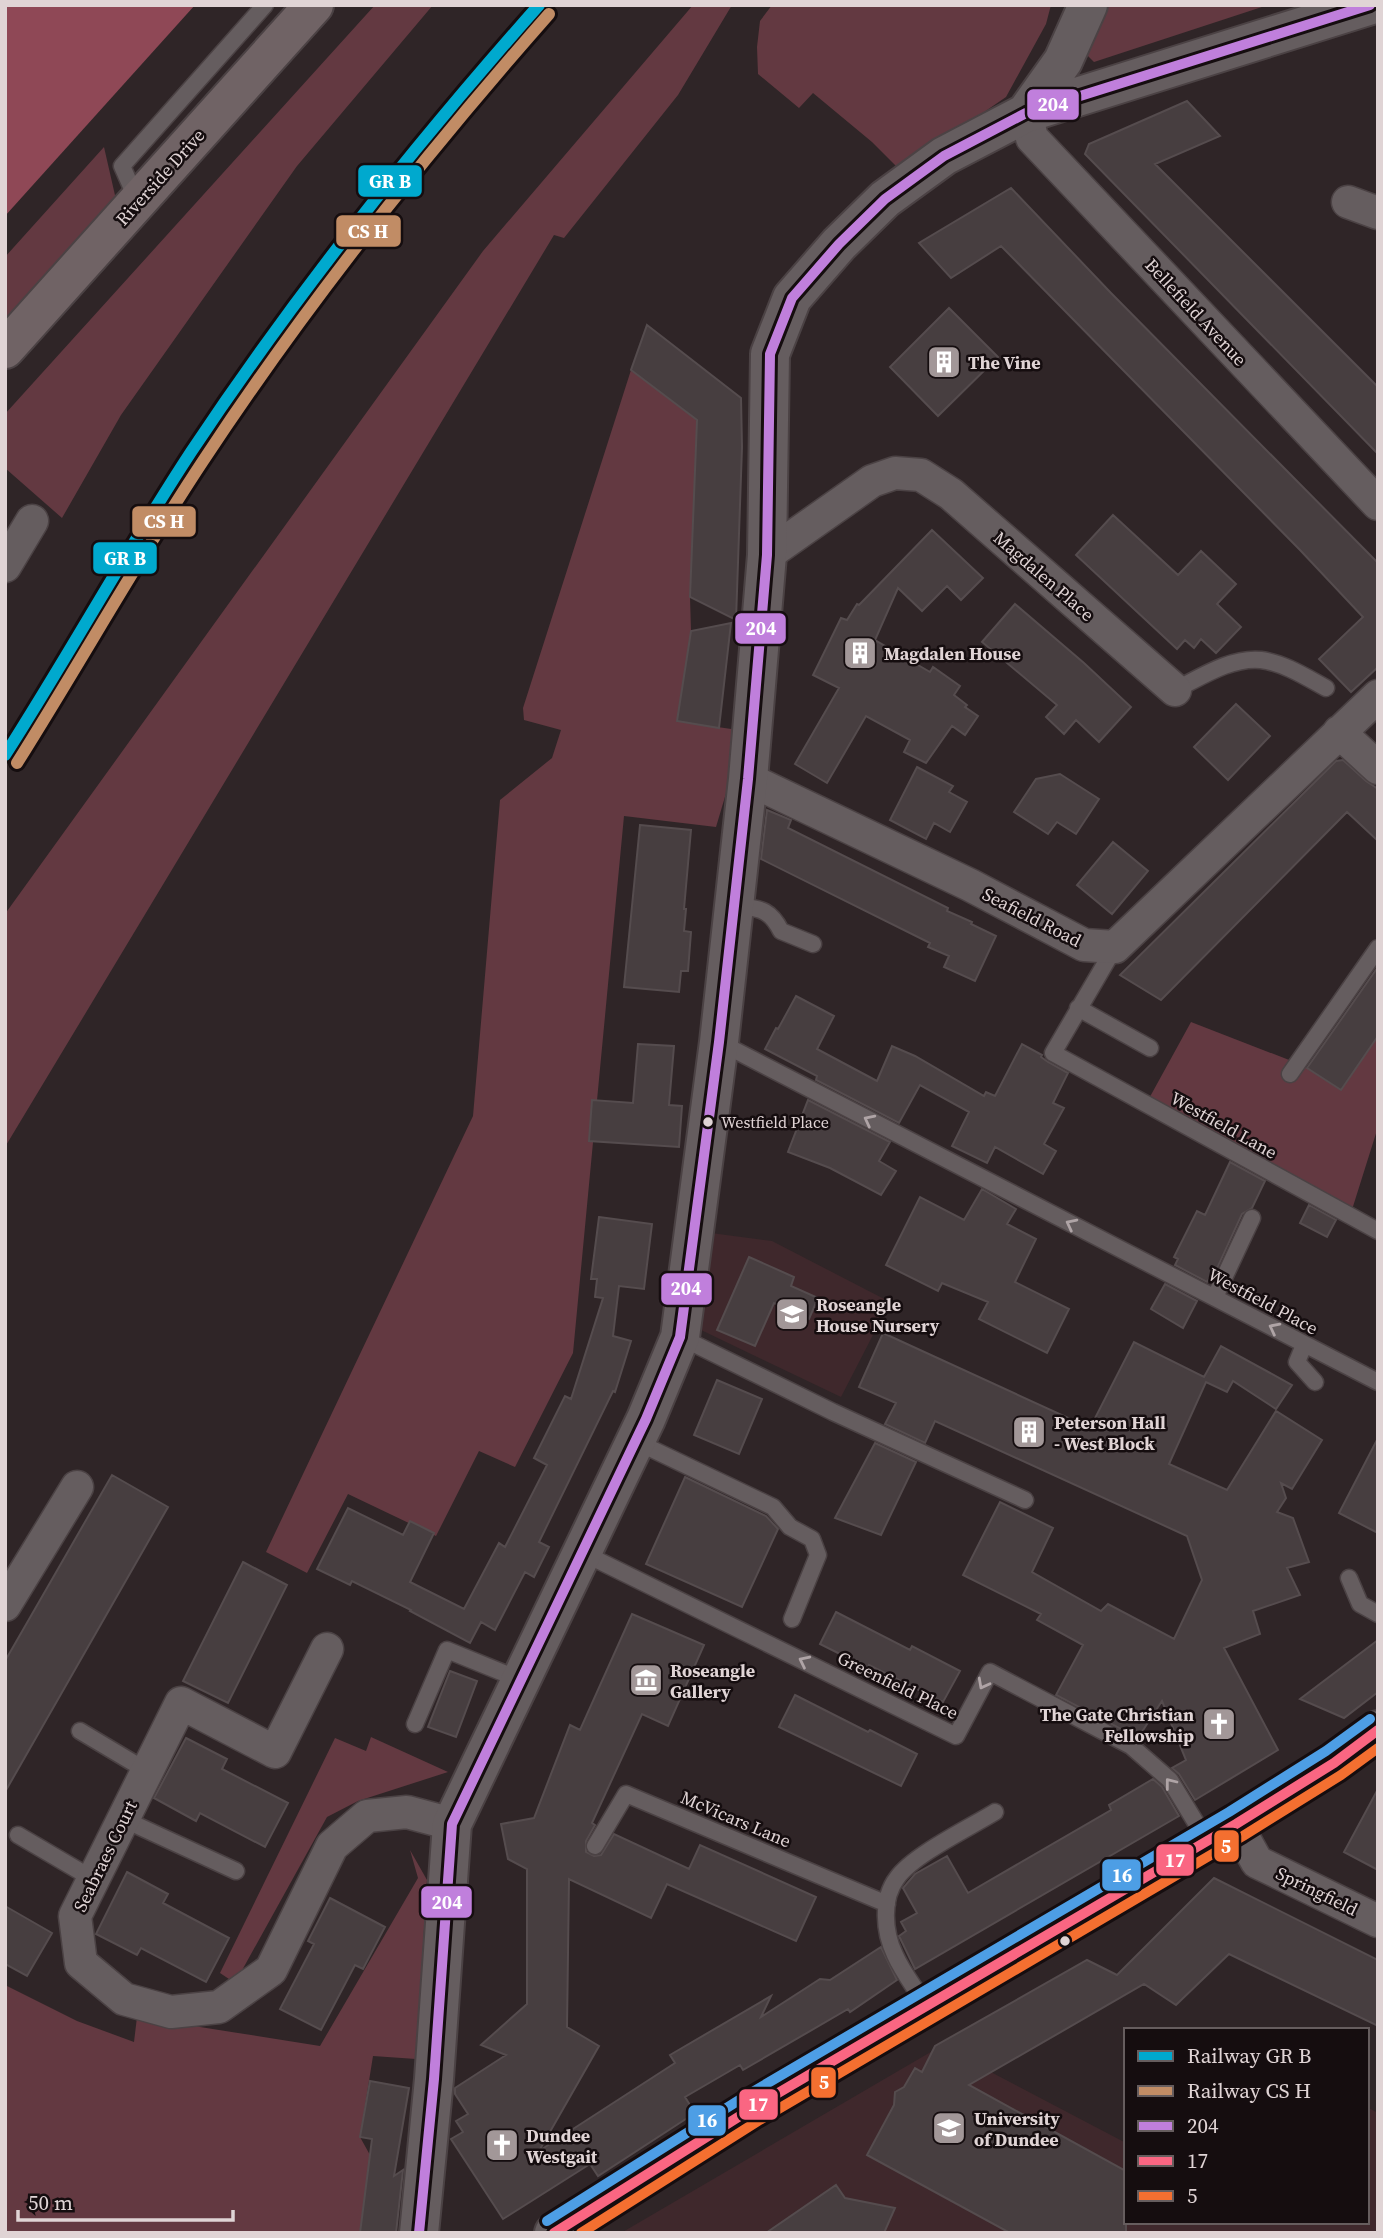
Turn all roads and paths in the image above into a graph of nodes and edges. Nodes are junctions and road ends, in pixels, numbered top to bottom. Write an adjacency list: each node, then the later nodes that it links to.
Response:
1 (265, 5): 6 (lane)
2 (314, 5): 6 (main road, Riverside Drive)
3 (1088, 5): 5 (street)
4 (1371, 5): 5 (street)
5 (1026, 113): 10 (street, Bellefield Avenue); 12 (street)
6 (138, 202): 9 (main road, Riverside Drive)
7 (1348, 202): 8 (street)
8 (1378, 213)
9 (5, 349)
10 (1378, 504)
11 (32, 521): 13 (street)
12 (767, 555): 15 (street, Magdalen Place); 19 (street)
13 (5, 566)
14 (1326, 688): 15 (lane, Magdalen Place)
15 (1175, 690)
16 (1378, 696): 17 (street)
17 (1339, 732): 18 (street); 22 (street)
18 (1378, 768)
19 (748, 779): 20 (street); 22 (street, Seafield Road)
20 (734, 905): 21 (lane); 25 (street)
21 (813, 944)
22 (1115, 947): 24 (lane)
23 (1378, 948): 27 (lane)
24 (1078, 1008): 26 (lane); 29 (lane, Westfield Lane)
25 (719, 1042): 30 (lane, Westfield Place, one-way to 25); 31 (street)
26 (1150, 1048)
27 (1290, 1074)
28 (1252, 1218): 30 (lane)
29 (1378, 1231)
30 (1214, 1297): 32 (lane, Westfield Place, one-way to 30)
31 (680, 1337): 35 (street); 37 (lane)
32 (1304, 1345): 33 (lane); 34 (lane, Westfield Place)
33 (1315, 1382)
34 (1378, 1382)
35 (635, 1441): 38 (street); 42 (lane)
36 (78, 1487): 40 (street)
37 (1025, 1500)
38 (581, 1552): 44 (street); 52 (lane, Greenfield Place, one-way to 38)
39 (1349, 1578): 41 (lane)
40 (5, 1605)
41 (1378, 1614)
42 (792, 1619)
43 (327, 1649): 48 (street, Seabraes Court)
44 (521, 1680): 45 (lane); 51 (street)
45 (415, 1724)
46 (1378, 1730): 52 (street)
47 (80, 1731): 48 (lane)
48 (147, 1771): 50 (street, Seabraes Court)
49 (995, 1812): 57 (lane)
50 (123, 1819): 55 (lane); 56 (street, Seabraes Court)
51 (452, 1824): 56 (street, Seabraes Court); 60 (street)
52 (1221, 1832): 58 (street, Springfield); 59 (street)
53 (18, 1835): 56 (lane)
54 (595, 1846): 57 (lane, McVicars Lane)
55 (236, 1871)
56 (93, 1879)
57 (887, 1904): 59 (lane)
58 (1378, 1921)
59 (926, 2006): 61 (street)
60 (419, 2233)
61 (554, 2233)

